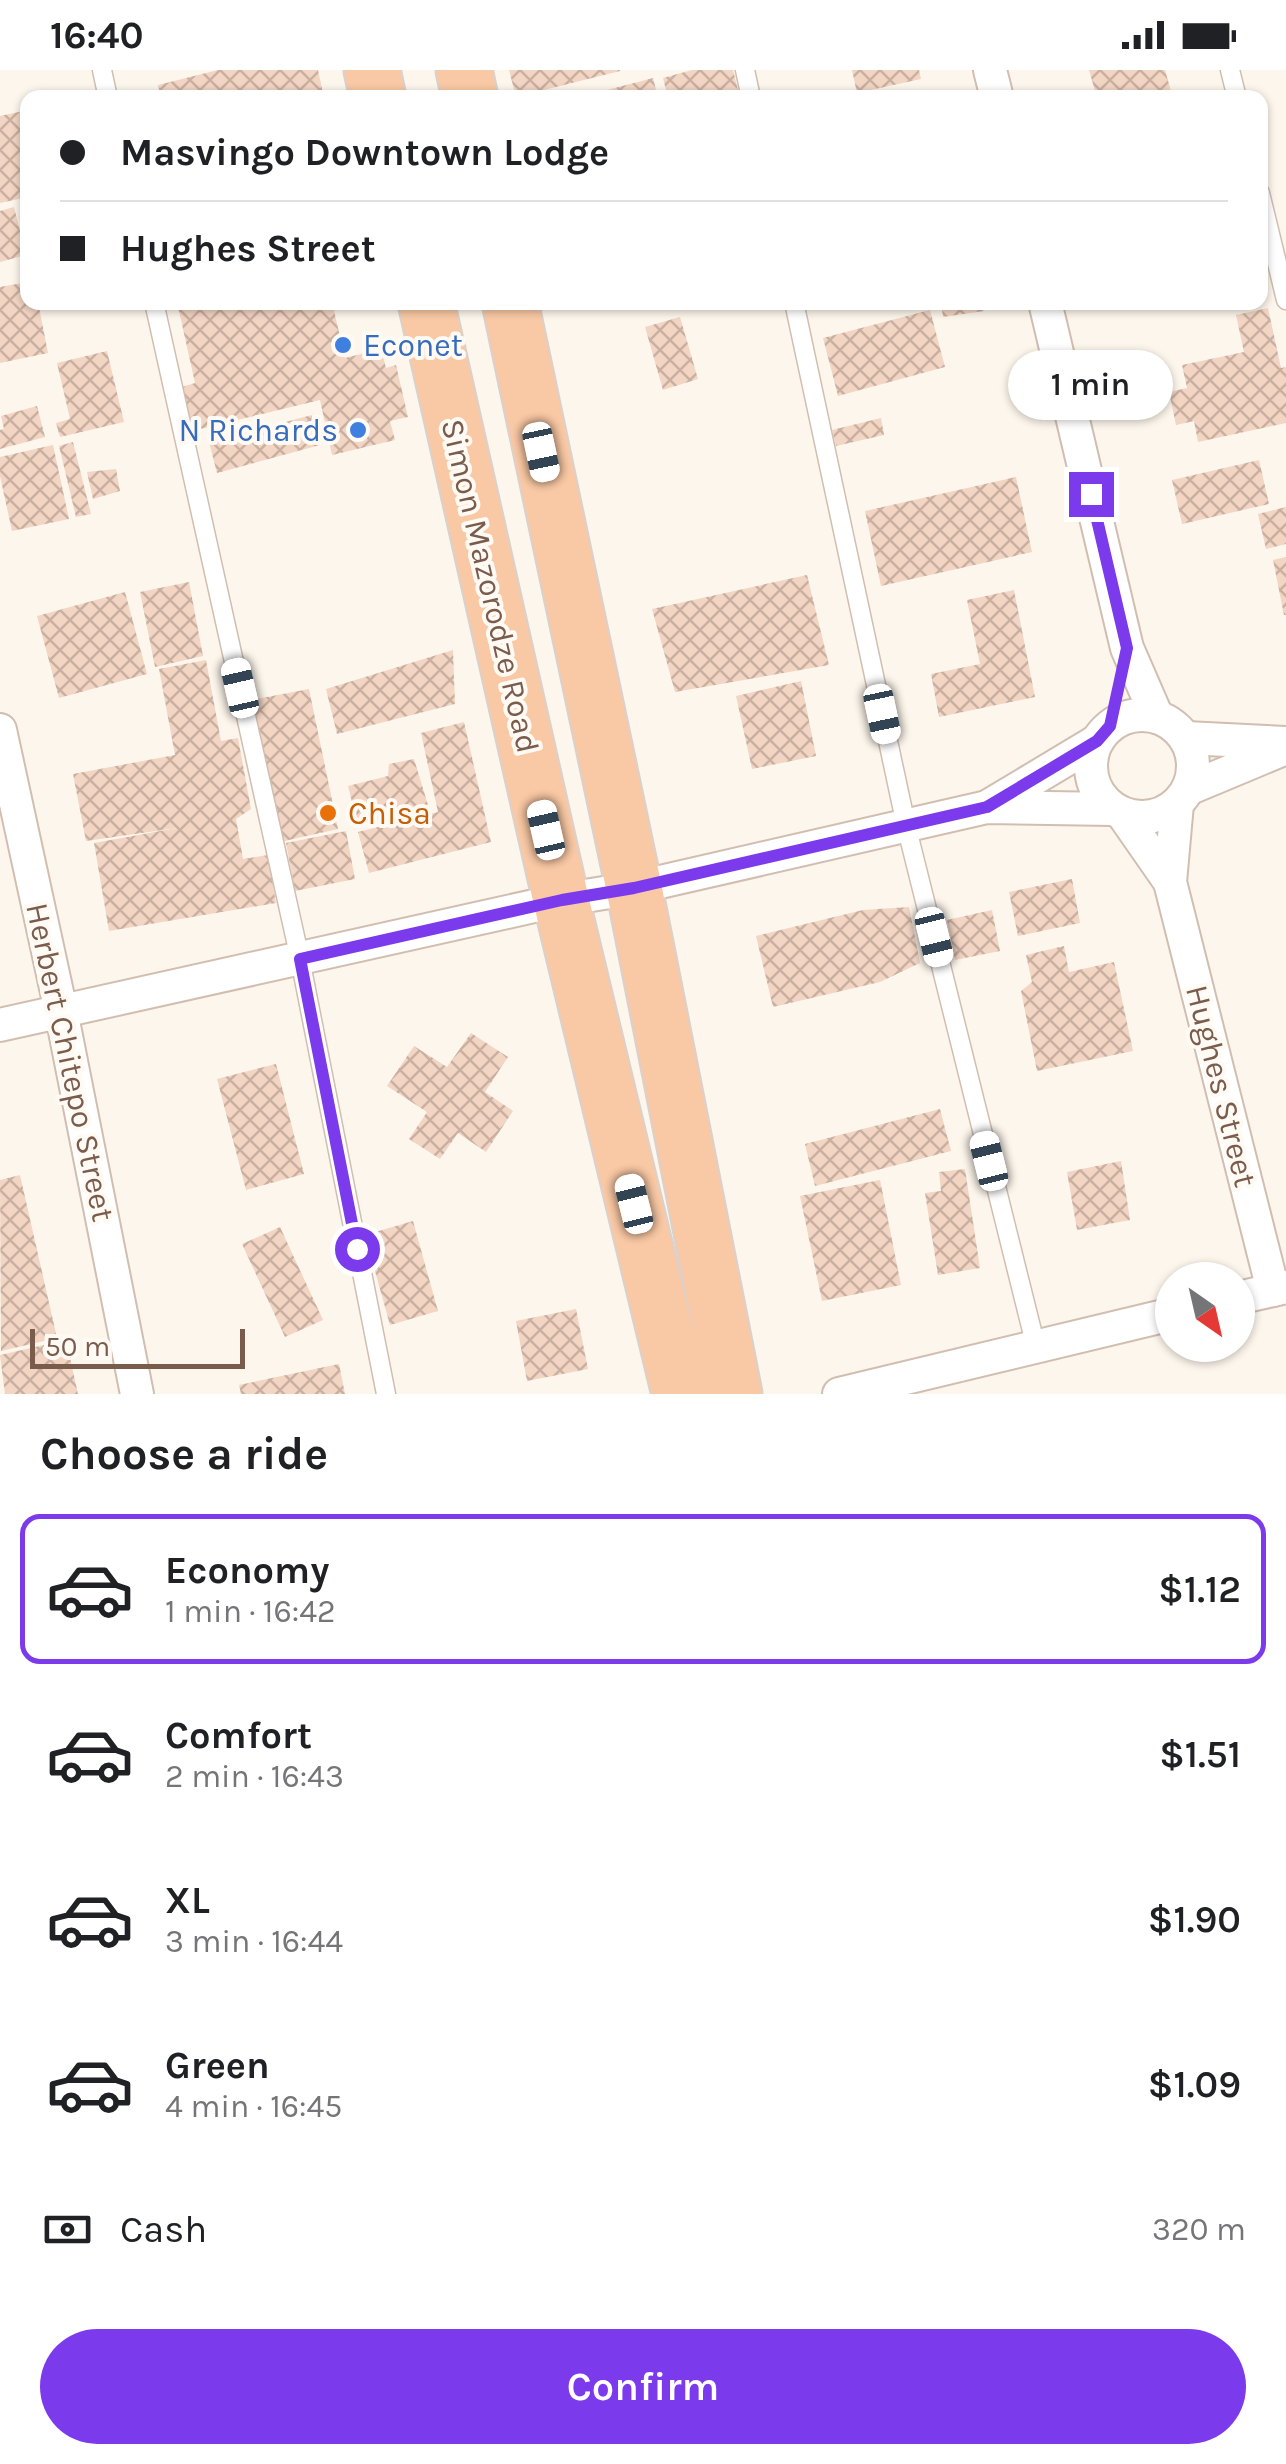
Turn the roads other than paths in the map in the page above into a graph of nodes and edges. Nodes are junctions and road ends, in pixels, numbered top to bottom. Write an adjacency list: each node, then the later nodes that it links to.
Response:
1 (1268, 225): 2 (lane)
2 (1286, 300)
3 (156, 310): 23 (lane)
4 (428, 310): 9 (highway, Simon Mazorodze Road)
5 (512, 310): 8 (highway)
6 (796, 310): 19 (lane)
7 (1047, 310): 10 (street)
8 (572, 601): 9 (highway); 21 (highway)
9 (498, 618): 22 (highway, Simon Mazorodze Road)
10 (1127, 648): 11 (street); 13 (street)
11 (1157, 717): 13 (street); 14 (street)
12 (0, 730): 24 (street, Herbert Chitepo Street)
13 (1103, 734): 17 (street); 18 (street)
14 (1186, 738): 15 (street); 16 (street)
15 (1286, 745): 16 (street)
16 (1182, 796): 18 (street); 20 (street)
17 (987, 807): 18 (street); 19 (street)
18 (1118, 811): 20 (street)
19 (906, 826): 21 (street); 29 (lane)
20 (1170, 882): 26 (street, Hughes Street)
21 (634, 888): 22 (street); 33 (highway)
22 (562, 900): 23 (street); 32 (highway, Simon Mazorodze Road)
23 (300, 959): 24 (street); 31 (lane)
24 (61, 1011): 25 (street); 30 (street, Herbert Chitepo Street)
25 (0, 1025)
26 (1280, 1288): 27 (street)
27 (1255, 1294)
28 (1155, 1318): 29 (street)
29 (1036, 1347): 34 (street)
30 (137, 1394)
31 (386, 1394)
32 (680, 1394)
33 (734, 1394)
34 (840, 1394)

